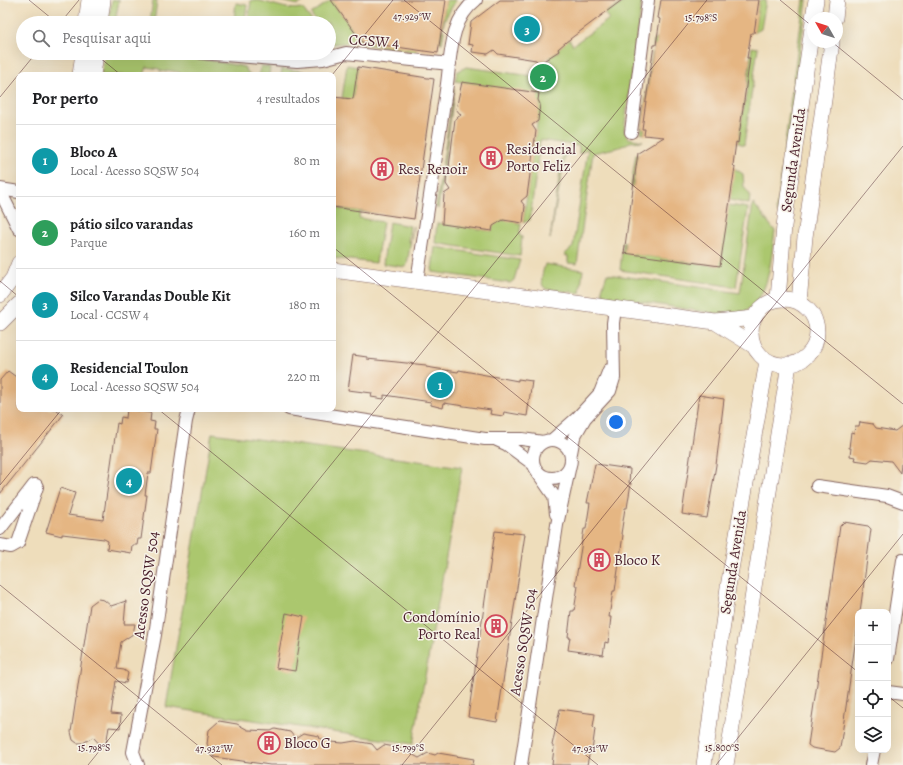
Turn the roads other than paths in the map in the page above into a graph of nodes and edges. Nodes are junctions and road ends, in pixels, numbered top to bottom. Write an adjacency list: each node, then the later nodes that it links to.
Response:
1 (89, 0): 9 (street)
2 (103, 0): 10 (street)
3 (476, 0): 18 (street)
4 (648, 0): 21 (street)
5 (816, 0): 7 (street)
6 (837, 0): 8 (street)
7 (815, 12)
8 (836, 12)
9 (87, 16)
10 (101, 16)
11 (809, 48): 29 (street, Segunda Avenida)
12 (831, 48): 30 (street, Segunda Avenida)
13 (336, 56): 18 (street, CCSW 4)
14 (82, 60): 19 (street)
15 (95, 60): 20 (street)
16 (286, 60): 17 (street, CCSW 4)
17 (310, 60)
18 (450, 64): 27 (street)
19 (80, 72)
20 (93, 72)
21 (631, 132)
22 (0, 190): 23 (street); 24 (street)
23 (16, 192)
24 (16, 223)
25 (16, 270): 28 (street)
26 (336, 270): 27 (street)
27 (417, 281): 32 (street)
28 (0, 295)
29 (778, 299): 30 (street); 33 (street)
30 (799, 302): 39 (street)
31 (16, 307): 35 (street)
32 (615, 309): 34 (street); 38 (street)
33 (754, 318): 34 (street); 36 (street)
34 (715, 322): 36 (street)
35 (0, 323)
36 (754, 346): 37 (street)
37 (767, 361): 39 (street); 59 (street, Segunda Avenida)
38 (612, 362): 43 (street); 44 (street)
39 (789, 364): 60 (street, Segunda Avenida)
40 (188, 412): 57 (street, Acesso SQSW 504)
41 (309, 412): 42 (street, Acesso SQSW 504)
42 (494, 439): 43 (street, Acesso SQSW 504); 46 (street, Acesso SQSW 504)
43 (547, 441): 44 (street); 46 (street)
44 (571, 453): 45 (street)
45 (570, 465): 46 (street); 49 (street, Acesso SQSW 504)
46 (536, 468): 49 (street, Acesso SQSW 504)
47 (818, 486): 48 (street)
48 (903, 502)
49 (557, 525): 58 (street, Acesso SQSW 504)
50 (0, 529): 51 (street)
51 (0, 545)
52 (903, 560): 53 (street)
53 (890, 645)
54 (891, 692): 55 (street)
55 (903, 694)
56 (873, 753): 61 (street)
57 (138, 765)
58 (521, 765)
59 (704, 765)
60 (726, 765)
61 (871, 765)

